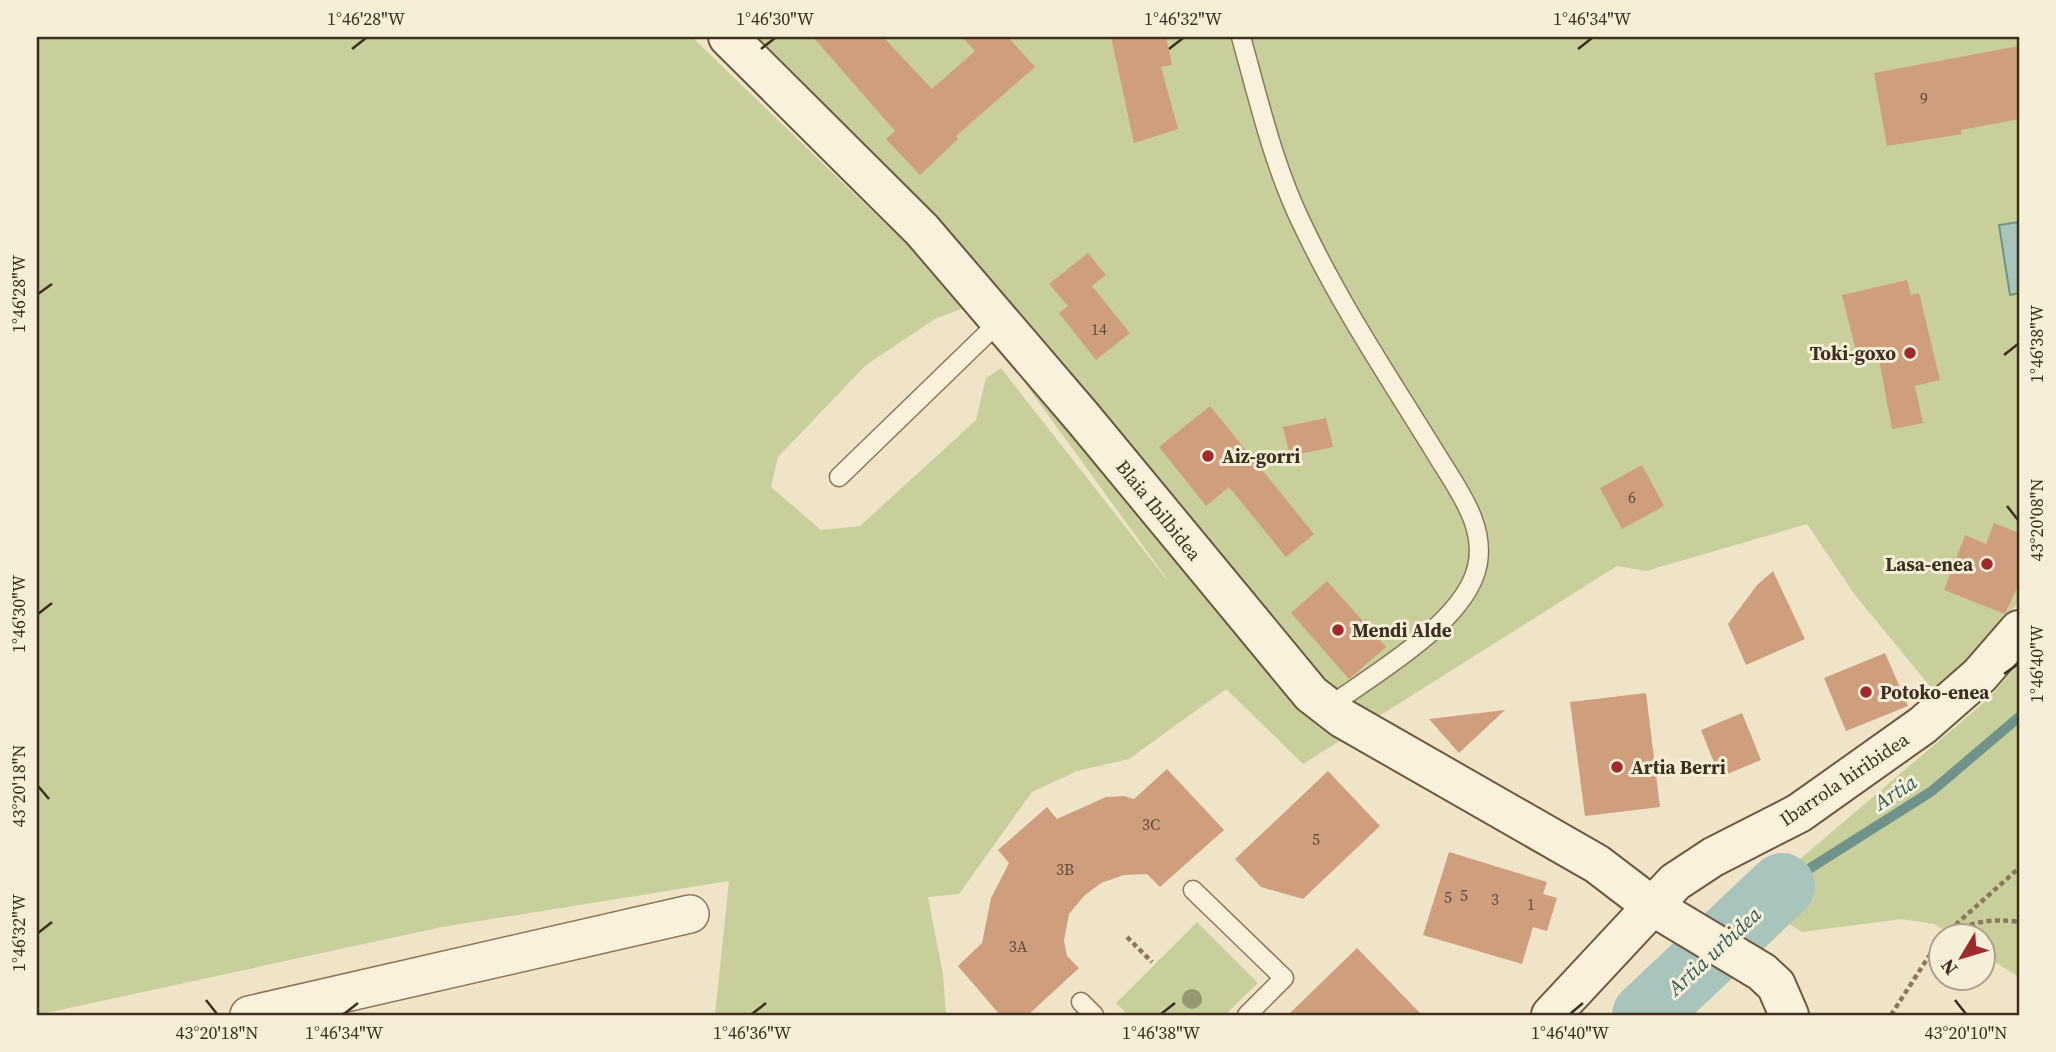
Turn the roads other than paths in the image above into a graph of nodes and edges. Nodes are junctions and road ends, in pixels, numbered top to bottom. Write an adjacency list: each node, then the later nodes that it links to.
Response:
1 (728, 37): 3 (street, Blaia Ibilbidea)
2 (1241, 37): 6 (lane)
3 (1001, 320): 4 (lane); 6 (street, Blaia Ibilbidea)
4 (839, 477)
5 (2019, 630): 8 (street, Ibarrola hiribidea)
6 (1327, 708): 8 (street, Blaia Ibilbidea)
7 (1193, 890): 13 (lane)
8 (1653, 906): 14 (street, Ibarrola hiribidea); 15 (street, Blaia Ibilbidea)
9 (690, 915): 11 (street)
10 (1080, 1002): 12 (lane)
11 (249, 1015)
12 (1094, 1015)
13 (1247, 1015)
14 (1551, 1015)
15 (1789, 1015)

